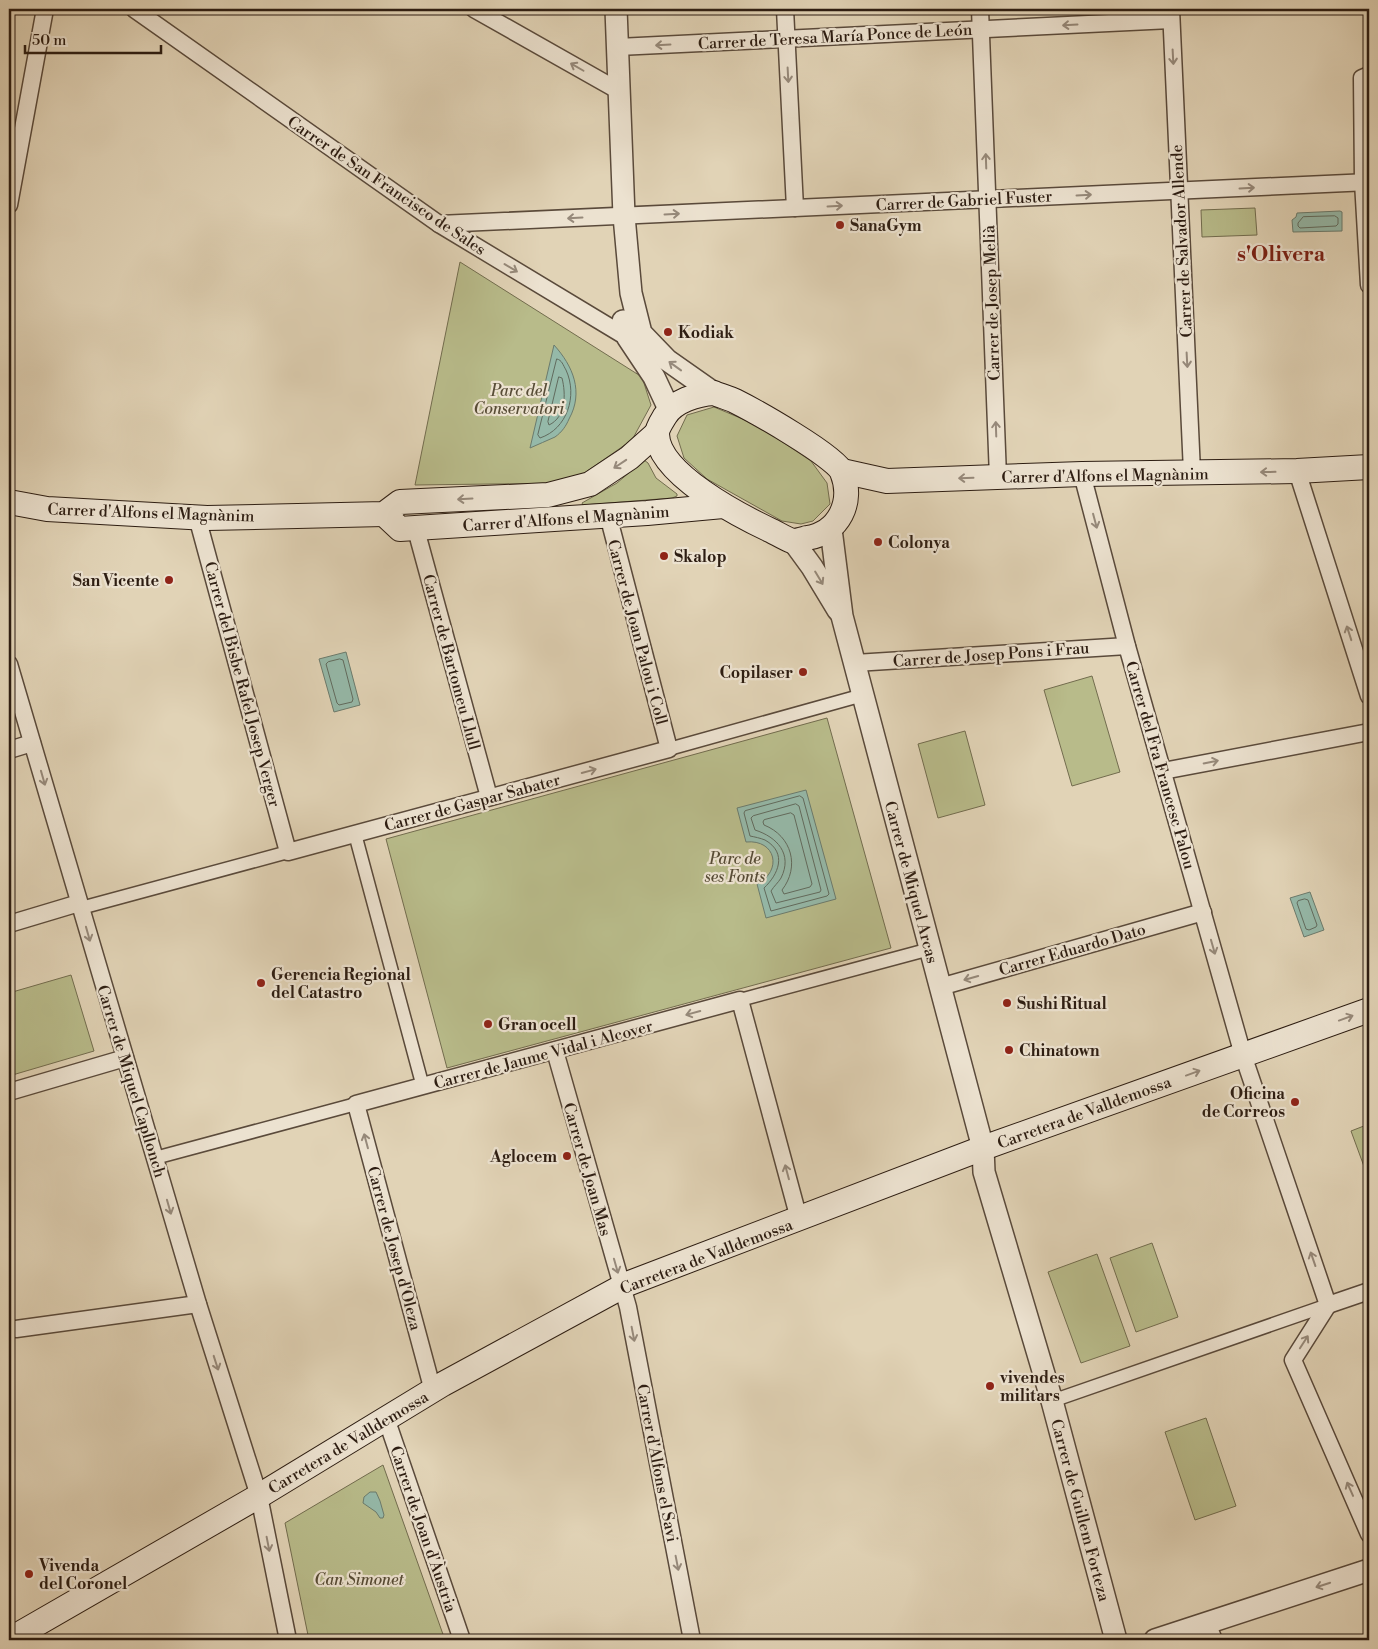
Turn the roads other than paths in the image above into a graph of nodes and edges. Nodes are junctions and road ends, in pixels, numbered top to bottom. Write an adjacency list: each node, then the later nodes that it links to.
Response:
1 (45, 9): 13 (street)
2 (134, 9): 20 (street, Carrer de San Francisco de Sales)
3 (474, 9): 12 (street, one-way to 3)
4 (616, 9): 10 (street)
5 (786, 9): 9 (street)
6 (980, 9): 8 (street, Carrer de Josep Melià)
7 (1171, 14): 8 (street, Carrer de Teresa María Ponce de León, one-way to 8); 15 (street, Carrer de Salvador Allende, one-way to 15)
8 (981, 29): 9 (street, Carrer de Teresa María Ponce de León); 16 (street, Carrer de Josep Melià, one-way to 8)
9 (787, 38): 10 (street, Carrer de Teresa María Ponce de León, one-way to 10); 18 (street, one-way to 18)
10 (618, 47): 12 (street)
11 (1369, 75): 14 (street)
12 (619, 91): 19 (street)
13 (12, 165): 17 (street)
14 (1366, 182): 15 (street, Carrer de Gabriel Fuster, one-way to 14); 21 (street)
15 (1179, 191): 16 (street, Carrer de Gabriel Fuster, one-way to 15); 29 (street, Carrer de Salvador Allende, one-way to 29)
16 (987, 199): 18 (street, Carrer de Gabriel Fuster, one-way to 16); 31 (street, Carrer de Josep Melià, one-way to 16)
17 (9, 205)
18 (795, 208): 19 (street, Carrer de Gabriel Fuster, one-way to 18)
19 (624, 216): 20 (street, Carrer de Gabriel Fuster, one-way to 20); 22 (street)
20 (439, 224): 22 (street, Carrer de San Francisco de Sales, one-way to 22)
21 (1369, 284)
22 (634, 336): 23 (street, Carrer de San Francisco de Sales, one-way to 22); 24 (street, Carrer de San Francisco de Sales)
23 (714, 394): 24 (main road); 27 (main road)
24 (669, 409): 25 (main road)
25 (657, 434): 33 (main road); 34 (main road, Carrer d'Alfons el Magnànim, one-way to 34)
26 (1369, 467): 28 (main road, Carrer d'Alfons el Magnànim)
27 (842, 471): 31 (main road, Carrer d'Alfons el Magnànim, one-way to 27); 38 (main road)
28 (1297, 471): 29 (main road, Carrer d'Alfons el Magnànim, one-way to 29); 45 (street, one-way to 28)
29 (1192, 472): 30 (main road, Carrer d'Alfons el Magnànim)
30 (1082, 474): 31 (main road, Carrer d'Alfons el Magnànim); 41 (street, Carrer del Fra Francesc Palou, one-way to 41)
31 (998, 477)
32 (9, 502): 36 (main road, Carrer d'Alfons el Magnànim)
33 (723, 506): 35 (main road, Carrer d'Alfons el Magnànim); 39 (main road)
34 (384, 514): 36 (main road, Carrer d'Alfons el Magnànim); 37 (main road, Carrer d'Alfons el Magnànim)
35 (608, 515): 37 (main road, Carrer d'Alfons el Magnànim); 48 (street, Carrer de Joan Palou i Coll)
36 (197, 517): 53 (street, Carrer del Bisbe Rafel Josep Verger)
37 (423, 527): 51 (street, Carrer de Bartomeu Llull)
38 (831, 529): 39 (main road); 40 (street, Carrer de Miquel Arcas)
39 (793, 541): 40 (street, Carrer de Miquel Arcas, one-way to 40)
40 (842, 616): 42 (street, Carrer de Miquel Arcas)
41 (1127, 646): 42 (street, Carrer de Josep Pons i Frau); 50 (street, Carrer del Fra Francesc Palou)
42 (855, 663): 44 (street, Carrer de Miquel Arcas)
43 (9, 664): 47 (street, Carrer de Miquel Capllonch)
44 (863, 695): 48 (street, Carrer de Gaspar Sabater); 57 (street, Carrer de Miquel Arcas)
45 (1369, 696)
46 (1369, 732): 50 (street, one-way to 46)
47 (32, 743): 49 (street); 54 (street, Carrer de Miquel Capllonch, one-way to 54)
48 (669, 749): 51 (street, Carrer de Gaspar Sabater, one-way to 48)
49 (9, 750)
50 (1163, 771): 55 (street, Carrer del Fra Francesc Palou)
51 (489, 797): 52 (street, Carrer de Gaspar Sabater)
52 (355, 834): 53 (street, Carrer de Gaspar Sabater); 64 (street)
53 (288, 852): 54 (street, Carrer de Gaspar Sabater)
54 (80, 906): 56 (street); 63 (street, Carrer de Miquel Capllonch, one-way to 63)
55 (1203, 912): 58 (street, Carrer Eduardo Dato, one-way to 58); 62 (street, Carrer del Fra Francesc Palou, one-way to 62)
56 (9, 924)
57 (930, 950): 58 (street, Carrer de Miquel Arcas); 59 (street, Carrer de Jaume Vidal i Alcover)
58 (940, 987): 67 (street, Carrer de Miquel Arcas)
59 (740, 1000): 61 (street, Carrer de Jaume Vidal i Alcover, one-way to 61); 69 (street, one-way to 59)
60 (1369, 1010): 62 (main road, Carretera de Valldemossa, one-way to 60)
61 (555, 1051): 64 (street, Carrer de Jaume Vidal i Alcover); 70 (street, Carrer de Joan Mas, one-way to 70)
62 (1244, 1055): 67 (main road, Carretera de Valldemossa, one-way to 62); 73 (street, Carrer del Fra Francesc Palou, one-way to 62)
63 (125, 1058): 65 (street); 68 (street, Carrer de Miquel Capllonch)
64 (423, 1087): 66 (street, Carrer de Jaume Vidal i Alcover)
65 (9, 1092)
66 (356, 1104): 68 (street, Carrer de Jaume Vidal i Alcover); 75 (street, Carrer de Josep d'Oleza, one-way to 66)
67 (983, 1148): 69 (main road, Carretera de Valldemossa); 76 (street, Carrer de Guillem Forteza)
68 (155, 1158): 72 (street, Carrer de Miquel Capllonch, one-way to 72)
69 (799, 1219): 70 (main road, Carretera de Valldemossa)
70 (622, 1287): 75 (main road, Carretera de Valldemossa); 85 (street, Carrer d'Alfons el Savi, one-way to 85)
71 (1369, 1291): 73 (street)
72 (198, 1304): 74 (street); 78 (street, Carrer de Miquel Capllonch, one-way to 78)
73 (1328, 1305): 76 (street); 79 (street, one-way to 73)
74 (16, 1329)
75 (433, 1391): 77 (main road, Carretera de Valldemossa)
76 (1052, 1401): 86 (street, Carrer de Guillem Forteza)
77 (386, 1418): 78 (main road, Carretera de Valldemossa); 84 (street, Carrer de Joan d'Àustria)
78 (259, 1496): 82 (main road, Carretera de Valldemossa); 83 (street, Carrer de Miquel Capllonch, one-way to 83)
79 (1369, 1534)
80 (1369, 1570): 81 (street, one-way to 81)
81 (1211, 1632): 87 (street)
82 (9, 1640)
83 (288, 1640)
84 (462, 1640)
85 (692, 1640)
86 (1116, 1640)
87 (1155, 1640)

